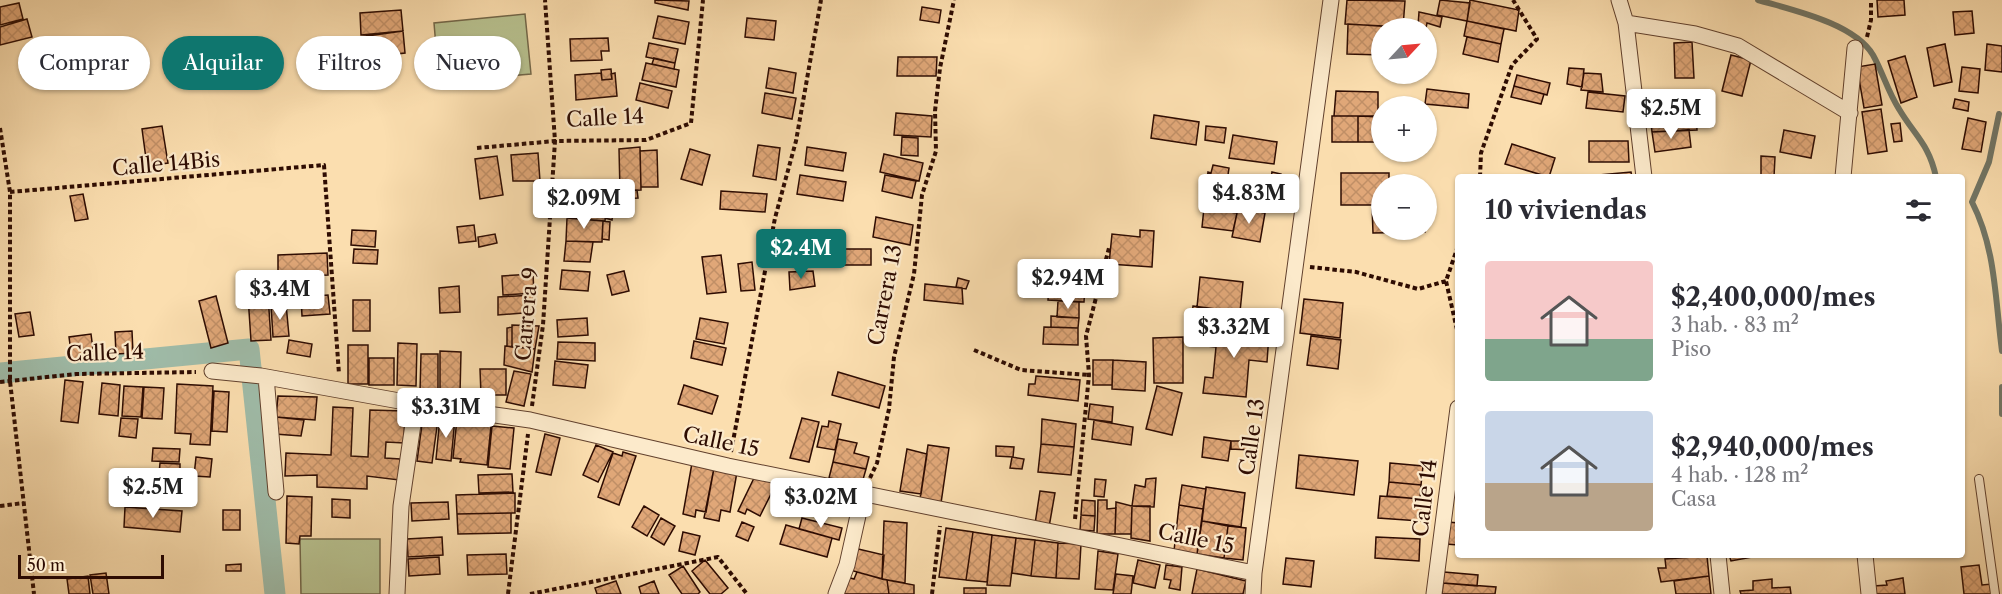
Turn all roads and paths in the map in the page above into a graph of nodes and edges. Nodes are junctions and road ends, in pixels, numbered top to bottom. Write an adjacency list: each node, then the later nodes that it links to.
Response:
1 (545, 0): 14 (path, Carrera 9)
2 (703, 0): 14 (path, Calle 14)
3 (821, 0): 35 (path)
4 (954, 0): 38 (path, Carrera 13)
5 (1331, 0): 22 (street, Calle 13)
6 (1513, 0): 16 (path)
7 (1619, 0): 9 (street)
8 (1871, 0): 10 (path)
9 (1626, 23): 12 (street); 17 (street)
10 (1867, 37)
11 (1855, 48): 12 (street)
12 (1850, 113): 18 (street)
13 (0, 128): 19 (path)
14 (555, 141): 15 (path); 33 (path, Carrera 9)
15 (477, 148)
16 (1480, 174)
17 (1644, 174)
18 (1843, 174)
19 (10, 192): 29 (path); 31 (path, Calle 14Bis)
20 (1110, 248): 27 (path)
21 (1455, 254): 23 (path)
22 (1297, 265): 23 (path); 45 (street, Calle 13)
23 (1446, 280): 24 (path)
24 (1455, 320)
25 (974, 350): 27 (path)
26 (212, 371): 28 (street, Calle 15); 29 (path, Calle 14)
27 (1089, 375): 42 (path)
28 (258, 376): 31 (street, Calle 15); 37 (street)
29 (10, 379): 30 (path, Calle 14); 39 (path)
30 (0, 382)
31 (340, 390): 32 (street, Calle 15)
32 (416, 404): 33 (street, Calle 15); 47 (street)
33 (530, 420): 35 (street, Calle 15); 48 (path, Carrera 9)
34 (1455, 431): 54 (street, Calle 14)
35 (728, 466): 38 (street, Calle 15)
36 (1979, 479): 57 (lane)
37 (276, 492)
38 (863, 493): 41 (street, Calle 15); 51 (street)
39 (24, 503): 40 (path); 46 (path)
40 (0, 506)
41 (940, 508): 42 (street, Calle 15); 52 (path)
42 (1074, 535): 45 (street, Calle 15)
43 (1718, 558): 55 (street)
44 (1864, 558): 56 (street)
45 (1254, 573): 53 (street, Calle 13)
46 (34, 594)
47 (397, 594)
48 (508, 594)
49 (530, 594): 50 (path)
50 (747, 594)
51 (836, 594)
52 (933, 594)
53 (1253, 594)
54 (1434, 594)
55 (1722, 594)
56 (1869, 594)
57 (1995, 594)

